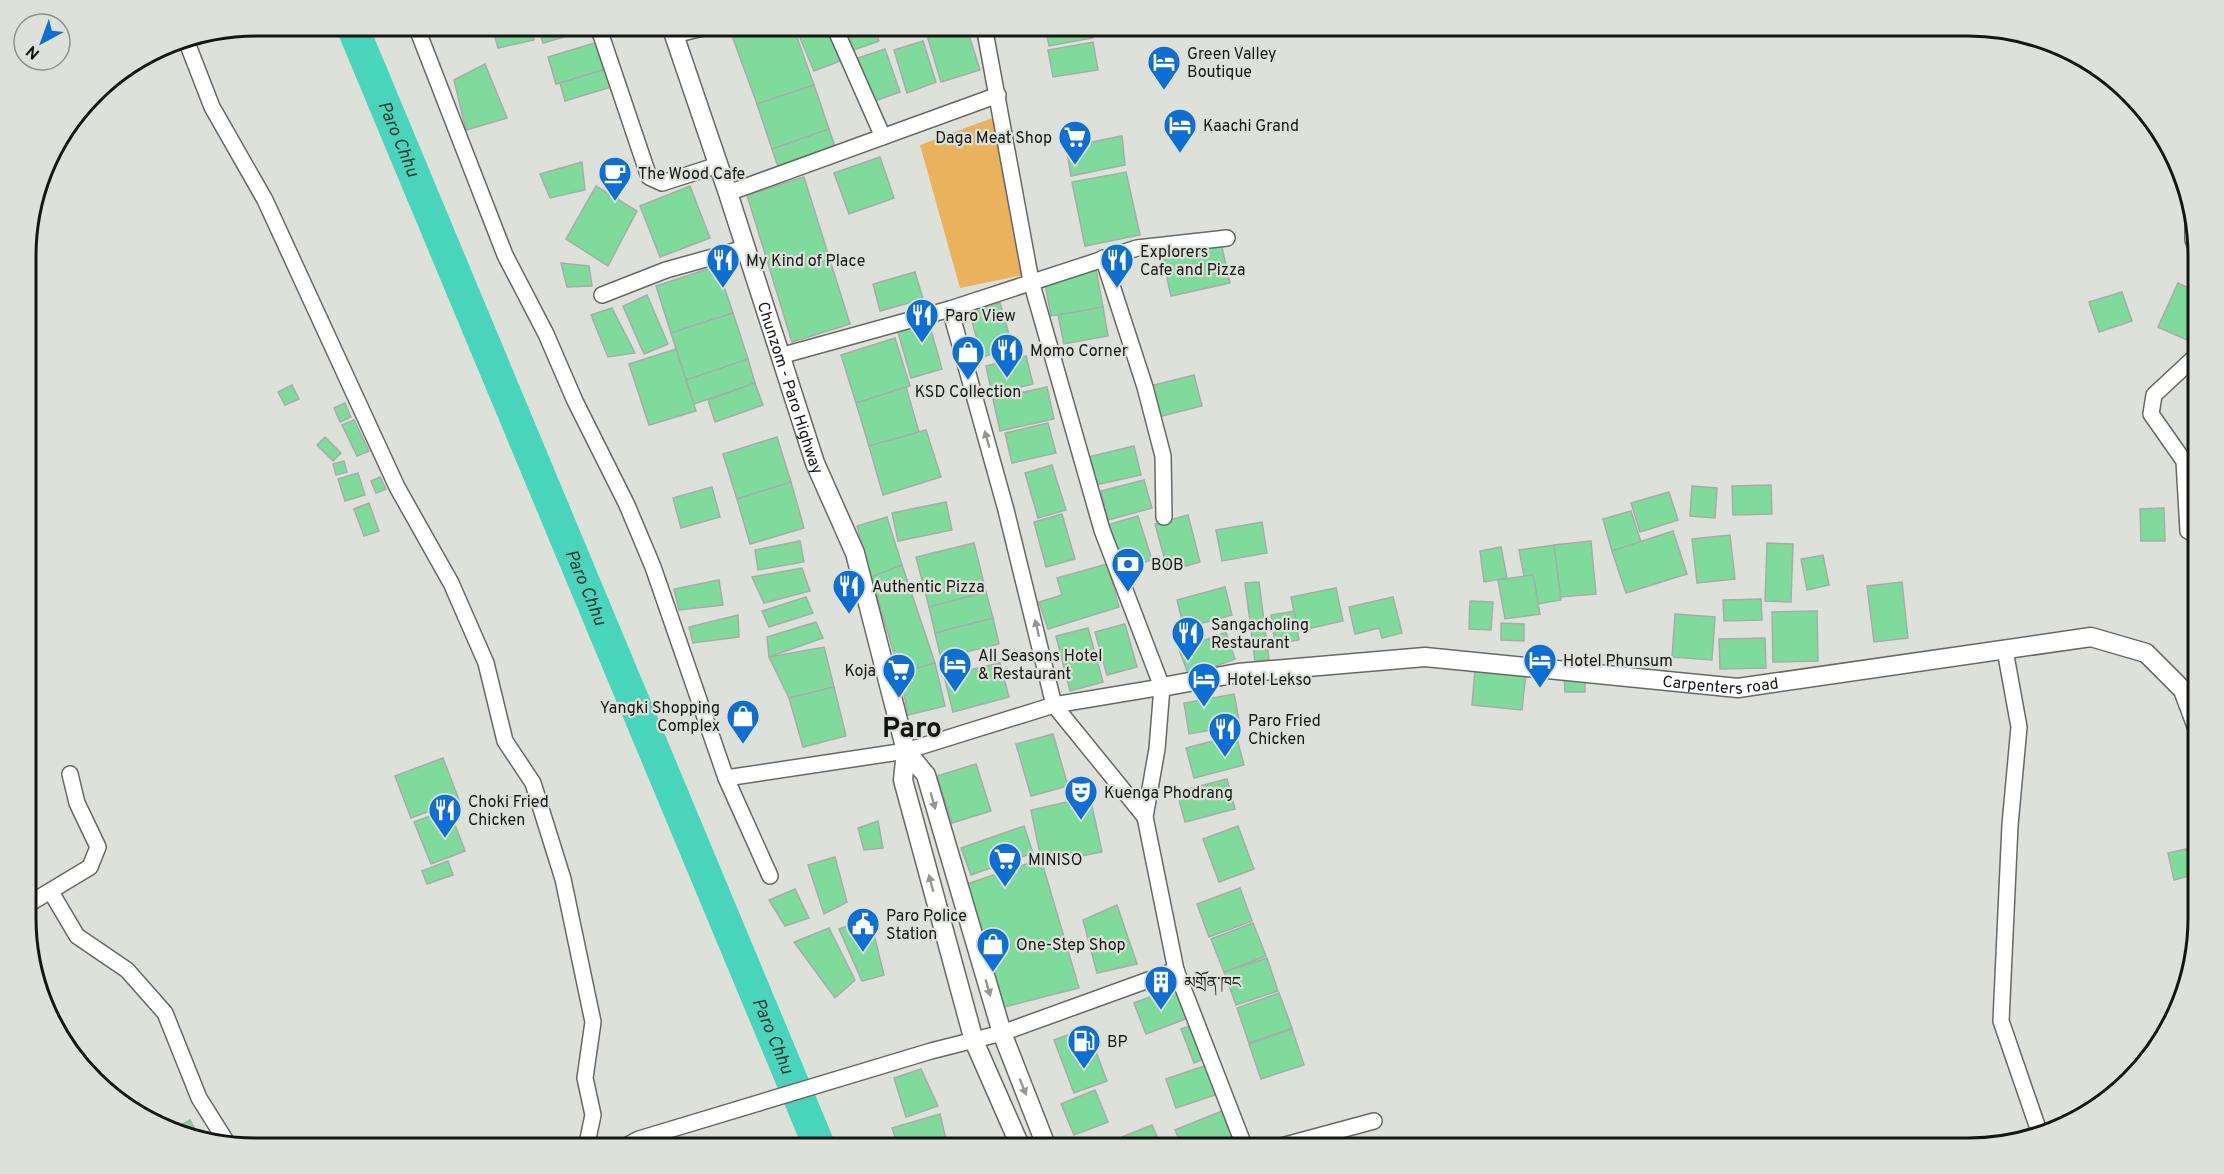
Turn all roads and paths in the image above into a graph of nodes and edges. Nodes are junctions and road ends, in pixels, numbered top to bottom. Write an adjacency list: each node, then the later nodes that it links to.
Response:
1 (420, 36): 27 (street)
2 (601, 36): 9 (street)
3 (674, 36): 9 (street, Chunzom - Paro Highway)
4 (838, 36): 8 (street)
5 (986, 36): 7 (street)
6 (189, 47): 38 (street)
7 (998, 95): 8 (street); 14 (street)
8 (883, 136): 10 (street)
9 (718, 165): 10 (street, Chunzom - Paro Highway)
10 (728, 193): 12 (street, Chunzom - Paro Highway)
11 (1227, 238): 13 (street)
12 (745, 248): 15 (street); 17 (street, Chunzom - Paro Highway)
13 (1103, 258): 14 (street); 19 (street)
14 (1031, 281): 16 (street); 22 (street)
15 (602, 295)
16 (950, 309): 17 (street); 24 (street, one-way to 16)
17 (780, 356): 25 (street, Chunzom - Paro Highway)
18 (2188, 363): 20 (street)
19 (1164, 517)
20 (2188, 531)
21 (2005, 650): 22 (street, Carpenters road); 23 (street, Carpenters road); 36 (street)
22 (1162, 687): 24 (street); 28 (street)
23 (2188, 703)
24 (1054, 705): 25 (street); 28 (street)
25 (906, 751): 27 (street); 33 (street, Chunzom - Paro Highway, one-way to 33); 34 (street, Chunzom - Paro Highway, one-way to 25)
26 (70, 774): 30 (street)
27 (726, 778): 29 (street)
28 (1145, 817): 32 (street)
29 (770, 876)
30 (51, 892): 31 (street); 37 (street)
31 (36, 900)
32 (1176, 969): 33 (street); 42 (street)
33 (1002, 1033): 34 (street); 41 (street, Chunzom - Paro Highway, one-way to 41)
34 (974, 1041): 39 (street); 40 (street, Chunzom - Paro Highway)
35 (1374, 1121): 43 (street)
36 (2037, 1126)
37 (222, 1135)
38 (588, 1138)
39 (642, 1138)
40 (1017, 1138)
41 (1043, 1138)
42 (1241, 1138)
43 (1311, 1138)

